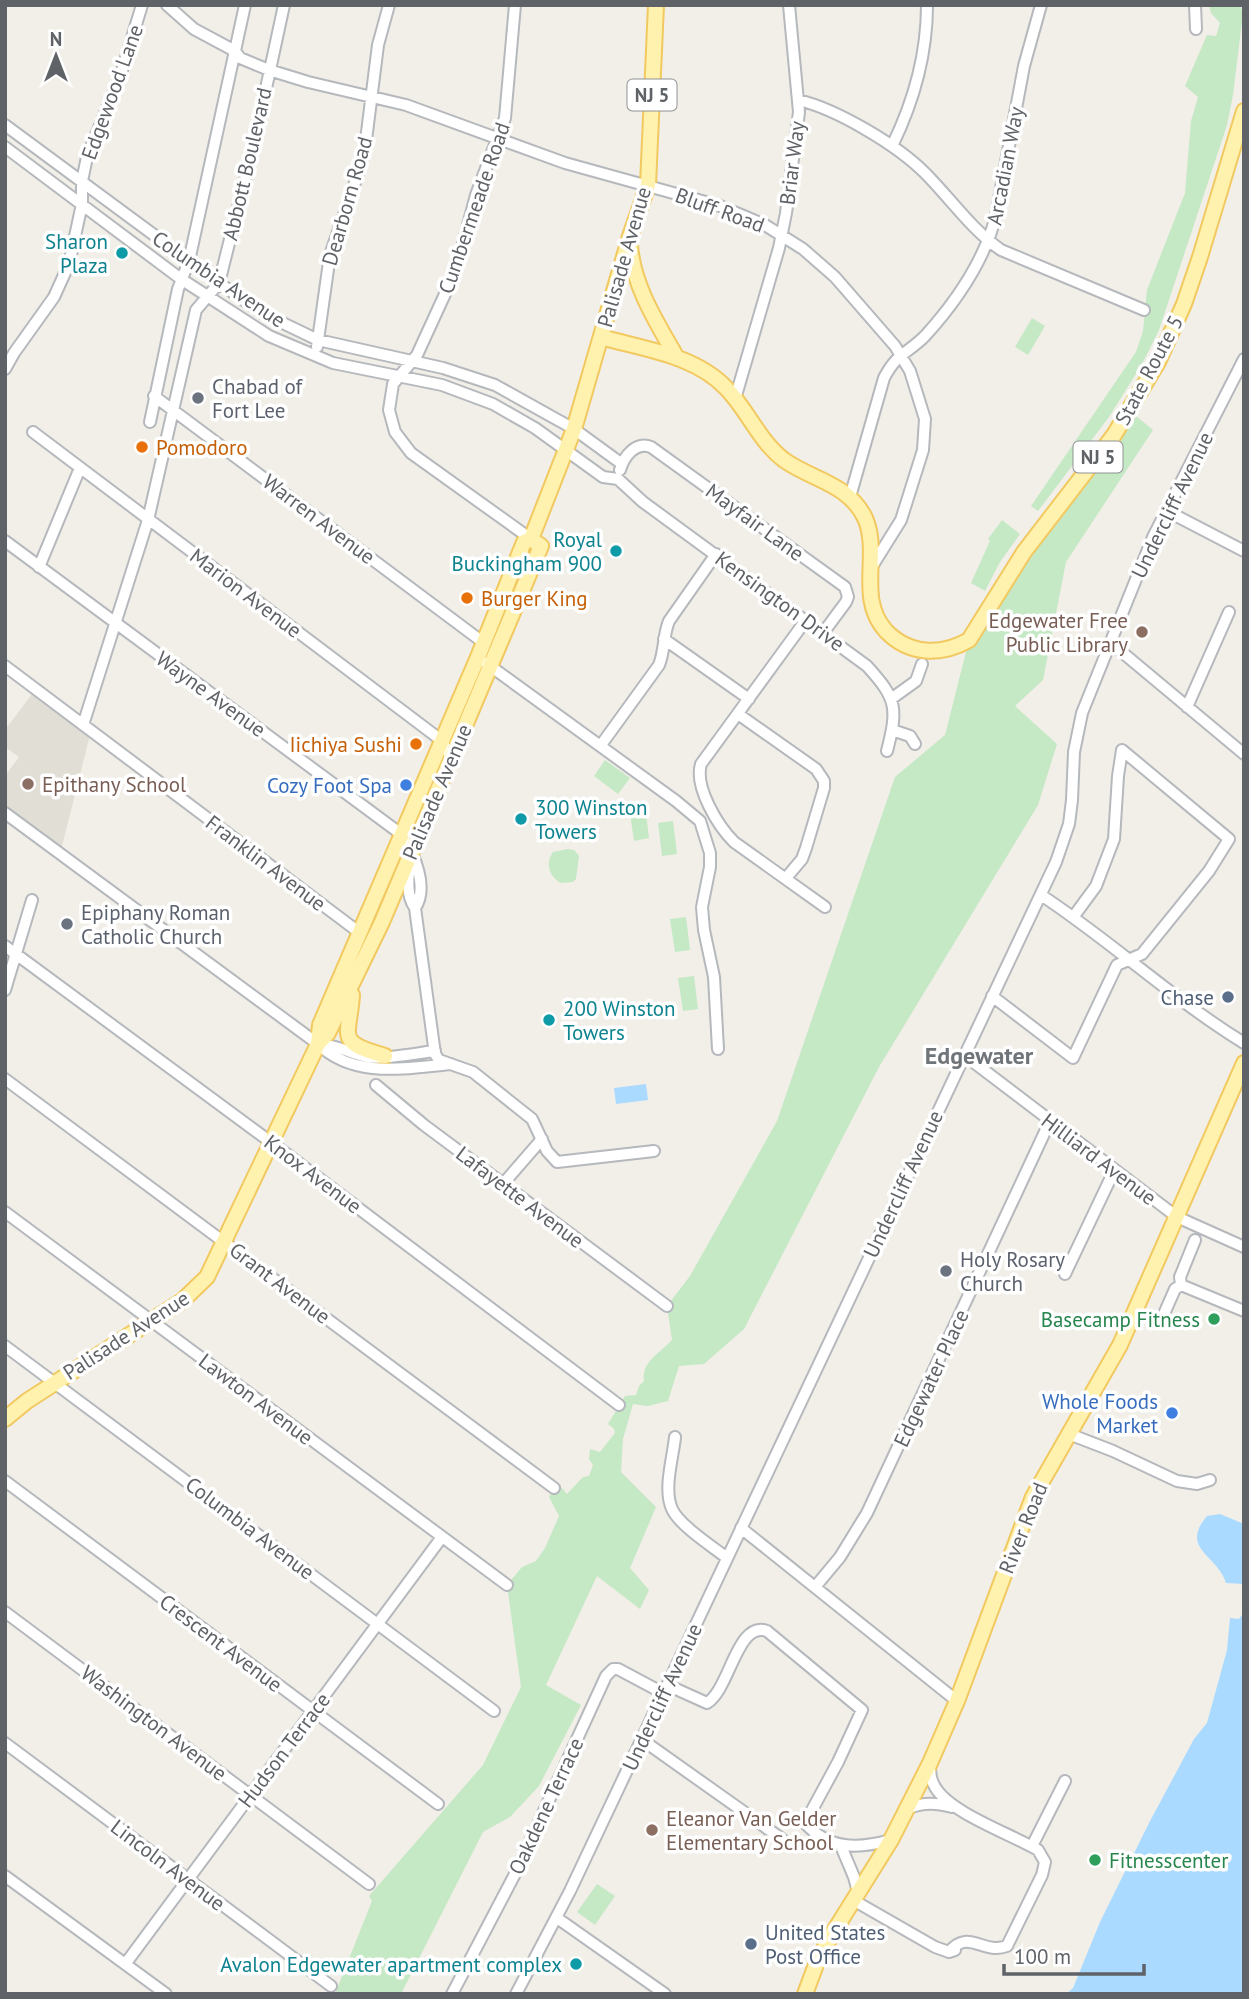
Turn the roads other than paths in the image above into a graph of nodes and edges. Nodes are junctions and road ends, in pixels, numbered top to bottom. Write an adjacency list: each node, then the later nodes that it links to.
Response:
1 (142, 5): 22 (street, Edgewood Lane)
2 (167, 5): 13 (street, Bluff Road)
3 (245, 5): 13 (street, Abbott Boulevard)
4 (284, 5): 14 (street, Abbott Boulevard)
5 (389, 5): 15 (street, Dearborn Road)
6 (515, 5): 19 (street, Cumbermeade Road)
7 (656, 5): 23 (main road, Palisade Avenue / NJ 5)
8 (789, 5): 16 (street, Briar Way)
9 (927, 5): 20 (street)
10 (1041, 5): 27 (street, Arcadian Way)
11 (1195, 5): 12 (street)
12 (1196, 29)
13 (235, 51): 14 (street, Bluff Road); 28 (street, Abbott Boulevard)
14 (270, 70): 15 (street, Bluff Road); 30 (street, Abbott Boulevard)
15 (372, 97): 19 (street, Bluff Road); 34 (street, Dearborn Road)
16 (798, 100): 20 (street); 25 (street, Briar Way)
17 (1244, 111): 60 (main road, State Route 5 / NJ 5)
18 (5, 125): 22 (street, Columbia Avenue)
19 (497, 138): 23 (street, Bluff Road); 39 (street, Cumbermeade Road)
20 (892, 145): 27 (street)
21 (5, 147): 24 (street, Columbia Avenue)
22 (82, 181): 24 (street, Edgewood Lane); 28 (street, Columbia Avenue)
23 (648, 186): 25 (street, Bluff Road); 26 (main road, Palisade Avenue / NJ 5)
24 (82, 204): 29 (street, Columbia Avenue); 40 (street, Edgewood Lane)
25 (782, 235): 35 (street, Bluff Road); 43 (street, Briar Way)
26 (629, 236): 33 (main road, Palisade Avenue / NJ 5); 37 (main road, NJ 5)
27 (989, 242): 32 (street); 35 (street, Arcadian Way)
28 (189, 261): 29 (street, Abbott Boulevard); 30 (street, Columbia Avenue)
29 (181, 279): 31 (street, Columbia Avenue); 42 (street, Abbott Boulevard)
30 (219, 283): 31 (street, Abbott Boulevard); 34 (street, Columbia Avenue)
31 (207, 297): 36 (street, Columbia Avenue); 44 (street, Abbott Boulevard)
32 (1144, 310)
33 (601, 337): 37 (main road, State Route 5 / NJ 5); 46 (main road, Palisade Avenue)
34 (318, 340): 36 (street, Dearborn Road); 39 (street, Columbia Avenue)
35 (900, 354): 52 (street, Arcadian Way); 60 (street, Bluff Road)
36 (315, 356): 41 (street, Columbia Avenue)
37 (677, 358): 43 (main road, State Route 5 / NJ 5)
38 (1244, 359): 53 (street, Undercliff Avenue)
39 (411, 362): 41 (street, Cumbermeade Road); 46 (street, Columbia Avenue)
40 (5, 369)
41 (398, 377): 48 (street, Columbia Avenue); 55 (street, Cumbermeade Road)
42 (154, 396): 44 (street, Warren Avenue); 45 (street, Abbott Boulevard)
43 (735, 399): 52 (main road, State Route 5 / NJ 5)
44 (174, 411): 54 (street, Abbott Boulevard); 66 (street, Warren Avenue)
45 (150, 422)
46 (574, 429): 48 (main road, Palisade Avenue); 49 (street)
47 (33, 432): 50 (street, Marion Avenue)
48 (565, 450): 51 (street, Kensington Drive); 55 (main road, Palisade Avenue)
49 (622, 464): 51 (street); 64 (street, Mayfair Lane)
50 (80, 468): 54 (street, Marion Avenue); 59 (street)
51 (618, 479): 58 (street, Kensington Drive)
52 (850, 497): 60 (main road, State Route 5 / NJ 5)
53 (1167, 511): 57 (street); 67 (street, Undercliff Avenue)
54 (148, 520): 63 (street, Abbott Boulevard); 77 (street, Marion Avenue)
55 (531, 539): 66 (main road, Palisade Avenue); 68 (main road, Palisade Avenue)
56 (5, 541): 59 (street, Wayne Avenue)
57 (1244, 551)
58 (716, 554): 62 (street, Kensington Drive); 65 (street)
59 (39, 567): 63 (street, Wayne Avenue)
60 (869, 570)
61 (1228, 612): 73 (street)
62 (806, 620): 64 (street, Kensington Drive); 71 (street)
63 (115, 624): 75 (street, Abbott Boulevard); 84 (street, Wayne Avenue)
64 (823, 633): 72 (street, Kensington Drive)
65 (664, 639): 71 (street); 79 (street)
66 (484, 643): 68 (main road, Palisade Avenue)
67 (1111, 643): 73 (street); 87 (street, Undercliff Avenue)
68 (484, 662): 77 (main road, Palisade Avenue); 79 (street); 82 (main road, Palisade Avenue)
69 (922, 664): 72 (street)
70 (5, 666): 75 (street, Franklin Avenue)
71 (749, 699): 74 (street)
72 (891, 699): 76 (street)
73 (1187, 707): 81 (street)
74 (738, 713): 86 (street); 86 (street)
75 (83, 726): 91 (street, Franklin Avenue)
76 (892, 730): 78 (street); 80 (street)
77 (441, 740): 82 (street, Marion Avenue); 84 (main road, Palisade Avenue)
78 (915, 744)
79 (601, 746): 100 (street)
80 (887, 751)
81 (1244, 754)
82 (452, 759): 85 (main road, Palisade Avenue)
83 (5, 813): 99 (street)
84 (401, 834): 85 (street, Wayne Avenue); 91 (main road, Palisade Avenue)
85 (412, 851): 95 (main road, Palisade Avenue); 101 (street)
86 (786, 878): 89 (street)
87 (1041, 895): 90 (street); 97 (street, Undercliff Avenue)
88 (32, 900): 93 (street)
89 (825, 907)
90 (1074, 916): 94 (street); 94 (street)
91 (360, 933): 95 (main road); 99 (main road, Palisade Avenue)
92 (5, 946): 93 (street, Knox Avenue)
93 (16, 954): 96 (street); 110 (street, Knox Avenue)
94 (1129, 961): 97 (street); 98 (street)
95 (354, 982): 99 (main road, Palisade Avenue); 103 (main road)
96 (5, 990)
97 (992, 996): 102 (street, Undercliff Avenue)
98 (1244, 1043)
99 (318, 1044): 103 (street); 104 (street); 110 (main road, Palisade Avenue)
100 (718, 1049)
101 (435, 1051): 103 (street); 104 (street)
102 (964, 1055): 108 (street, Hilliard Avenue); 134 (street, Undercliff Avenue)
103 (384, 1056)
104 (451, 1063): 109 (street)
105 (1244, 1063): 115 (main road, River Road)
106 (5, 1079): 117 (street, Grant Avenue)
107 (376, 1085): 113 (street, Lafayette Avenue)
108 (1050, 1121): 112 (street, Hilliard Avenue); 138 (street, Edgewater Place)
109 (542, 1139): 111 (street); 113 (street)
110 (272, 1143): 117 (main road, Palisade Avenue); 127 (street, Knox Avenue)
111 (654, 1151)
112 (1114, 1171): 115 (street, Hilliard Avenue); 119 (street)
113 (503, 1184): 121 (street, Lafayette Avenue)
114 (5, 1212): 123 (street, Lawton Avenue)
115 (1177, 1217): 118 (street, Hilliard Avenue); 129 (main road, River Road)
116 (1195, 1240): 120 (street)
117 (224, 1241): 123 (main road, Palisade Avenue); 133 (street, Grant Avenue)
118 (1244, 1247)
119 (1065, 1274)
120 (1181, 1285): 122 (street); 124 (street)
121 (667, 1306)
122 (1244, 1311)
123 (152, 1321): 126 (main road, Palisade Avenue); 135 (street, Lawton Avenue)
124 (1160, 1324)
125 (5, 1346): 126 (street, Columbia Avenue)
126 (55, 1382): 128 (main road, Palisade Avenue); 140 (street, Columbia Avenue)
127 (619, 1405)
128 (5, 1419)
129 (1069, 1434): 131 (street); 142 (main road, River Road)
130 (675, 1437): 136 (street)
131 (1210, 1480)
132 (5, 1481): 144 (street, Crescent Avenue)
133 (554, 1488)
134 (741, 1528): 136 (street, Undercliff Avenue); 138 (street)
135 (442, 1537): 137 (street, Lawton Avenue); 140 (street, Hudson Terrace)
136 (727, 1558): 141 (street, Undercliff Avenue)
137 (507, 1585)
138 (815, 1587): 142 (street)
139 (5, 1612): 149 (street, Washington Avenue)
140 (378, 1624): 143 (street, Columbia Avenue); 144 (street, Hudson Terrace)
141 (665, 1689): 145 (street, Undercliff Avenue); 155 (street); 167 (street, Oakdene Terrace)
142 (957, 1701): 147 (main road, River Road)
143 (494, 1711)
144 (313, 1712): 149 (street, Hudson Terrace); 150 (street, Crescent Avenue)
145 (641, 1739): 153 (street); 161 (street, Undercliff Avenue)
146 (5, 1743): 158 (street, Lincoln Avenue)
147 (930, 1763): 151 (main road, River Road); 152 (street)
148 (1065, 1781): 156 (street)
149 (250, 1795): 158 (street, Hudson Terrace); 159 (street, Washington Avenue)
150 (438, 1804)
151 (909, 1808): 152 (street); 154 (main road, River Road)
152 (958, 1809): 156 (street)
153 (782, 1839)
154 (891, 1840): 155 (street); 160 (main road, River Road)
155 (841, 1846): 160 (street)
156 (1032, 1846): 160 (street)
157 (5, 1877): 162 (street)
158 (187, 1879): 162 (street, Hudson Terrace); 164 (street, Lincoln Avenue)
159 (369, 1884)
160 (855, 1896): 170 (main road, River Road)
161 (557, 1918): 168 (street, Undercliff Avenue); 169 (street)
162 (125, 1963): 163 (street)
163 (153, 1984): 165 (street); 166 (street)
164 (331, 1986)
165 (145, 1994)
166 (166, 1994)
167 (452, 1994)
168 (516, 1994)
169 (665, 1994)
170 (805, 1994)

